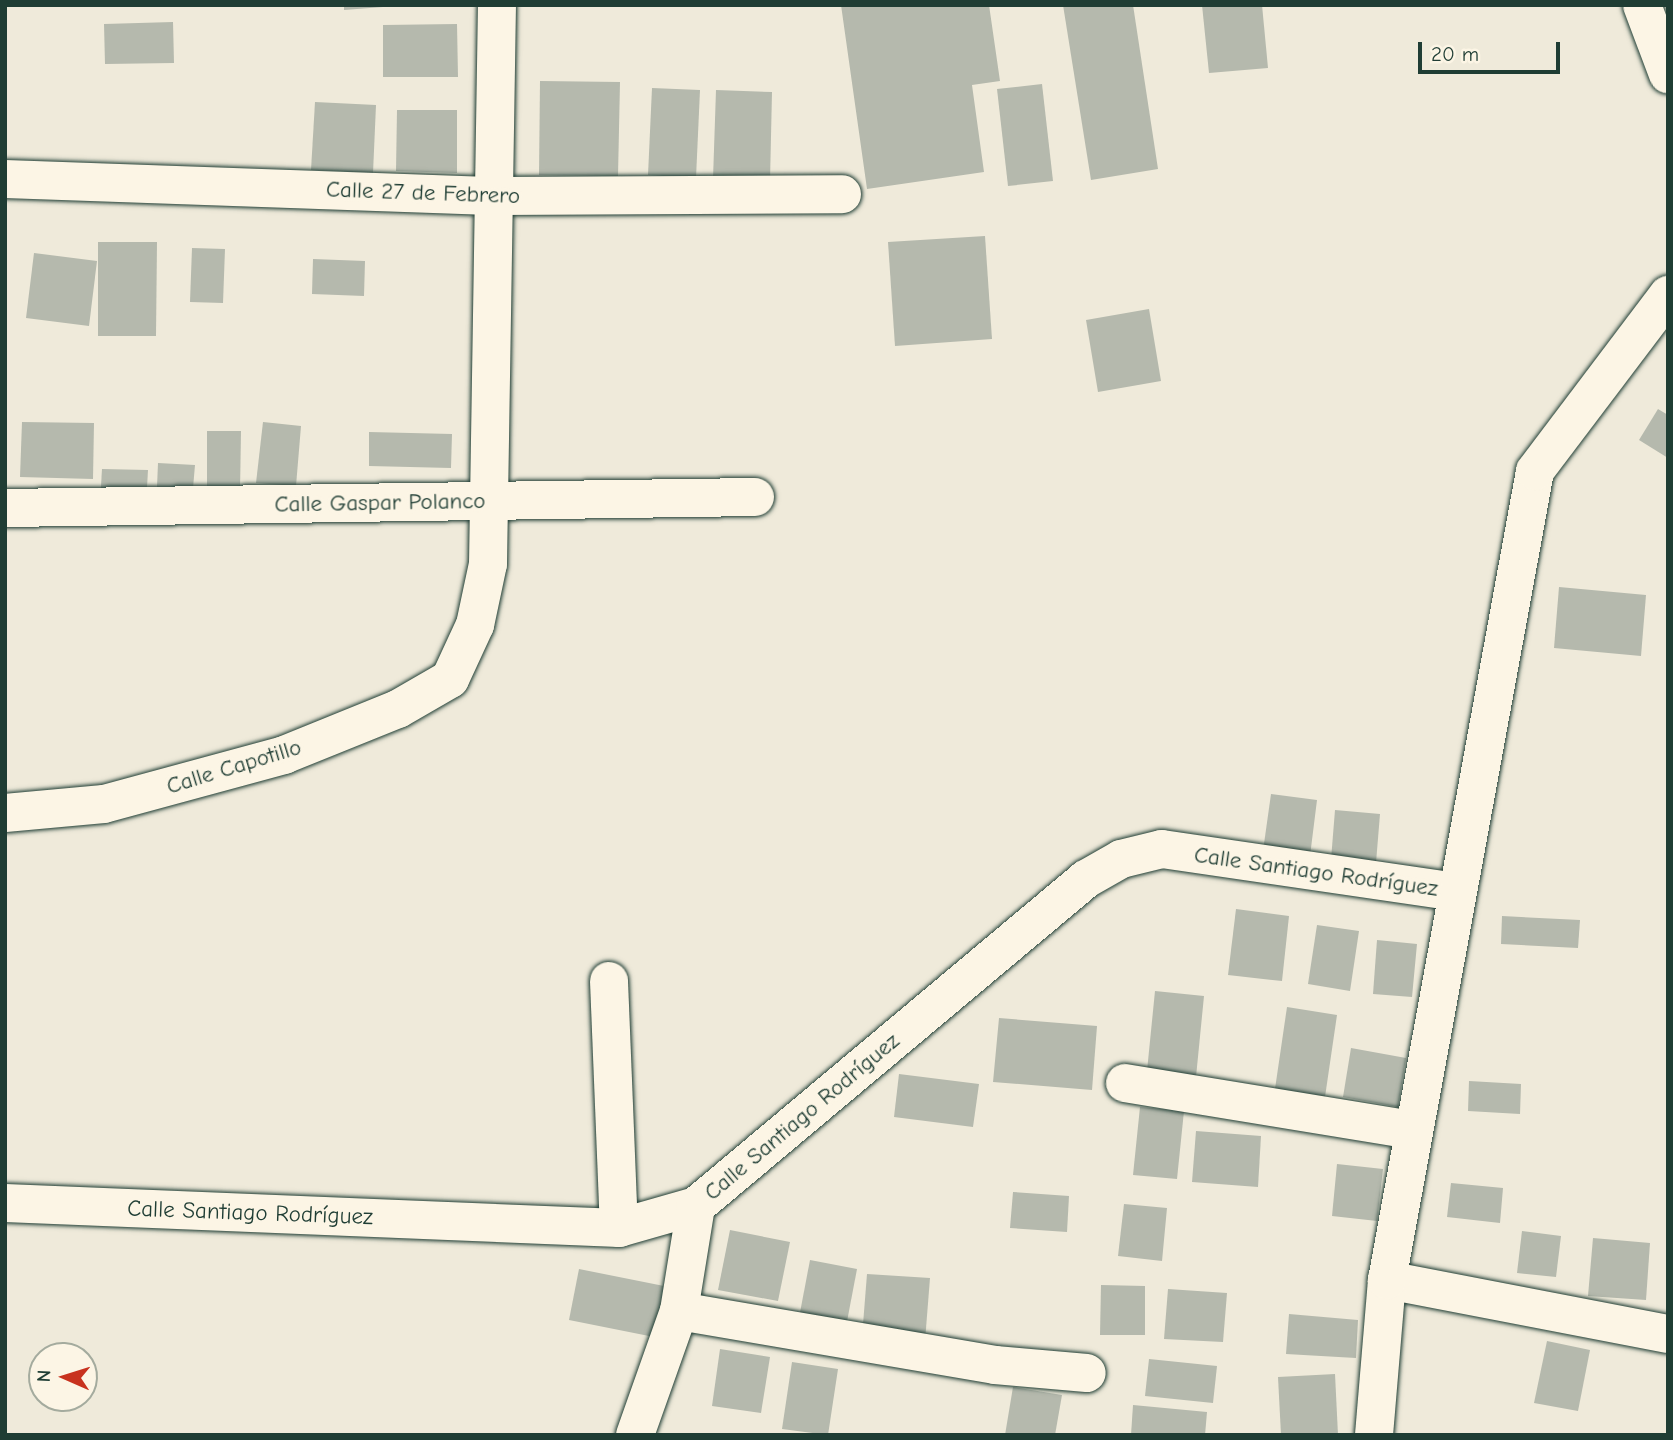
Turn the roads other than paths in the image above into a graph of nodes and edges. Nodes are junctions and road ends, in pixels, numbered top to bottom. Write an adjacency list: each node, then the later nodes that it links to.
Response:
1 (497, 5): 6 (street)
2 (1642, 5): 3 (street)
3 (1668, 74)
4 (5, 179): 6 (street, Calle 27 de Febrero)
5 (842, 194): 6 (street, Calle 27 de Febrero)
6 (498, 196): 9 (street)
7 (1668, 295): 12 (street)
8 (755, 497): 9 (street, Calle Gaspar Polanco)
9 (492, 501): 10 (street, Calle Gaspar Polanco); 11 (street, Calle Capotillo)
10 (5, 508)
11 (5, 813)
12 (1455, 892): 15 (street); 17 (street, Calle Santiago Rodríguez)
13 (609, 981): 18 (street)
14 (1125, 1083): 15 (street)
15 (1413, 1130): 19 (street)
16 (5, 1203): 18 (street, Calle Santiago Rodríguez)
17 (696, 1206): 18 (street, Calle Santiago Rodríguez); 20 (street)
18 (618, 1228)
19 (1387, 1280): 21 (street); 24 (street)
20 (679, 1311): 22 (street); 23 (street)
21 (1668, 1334)
22 (1087, 1373)
23 (635, 1435)
24 (1374, 1435)

